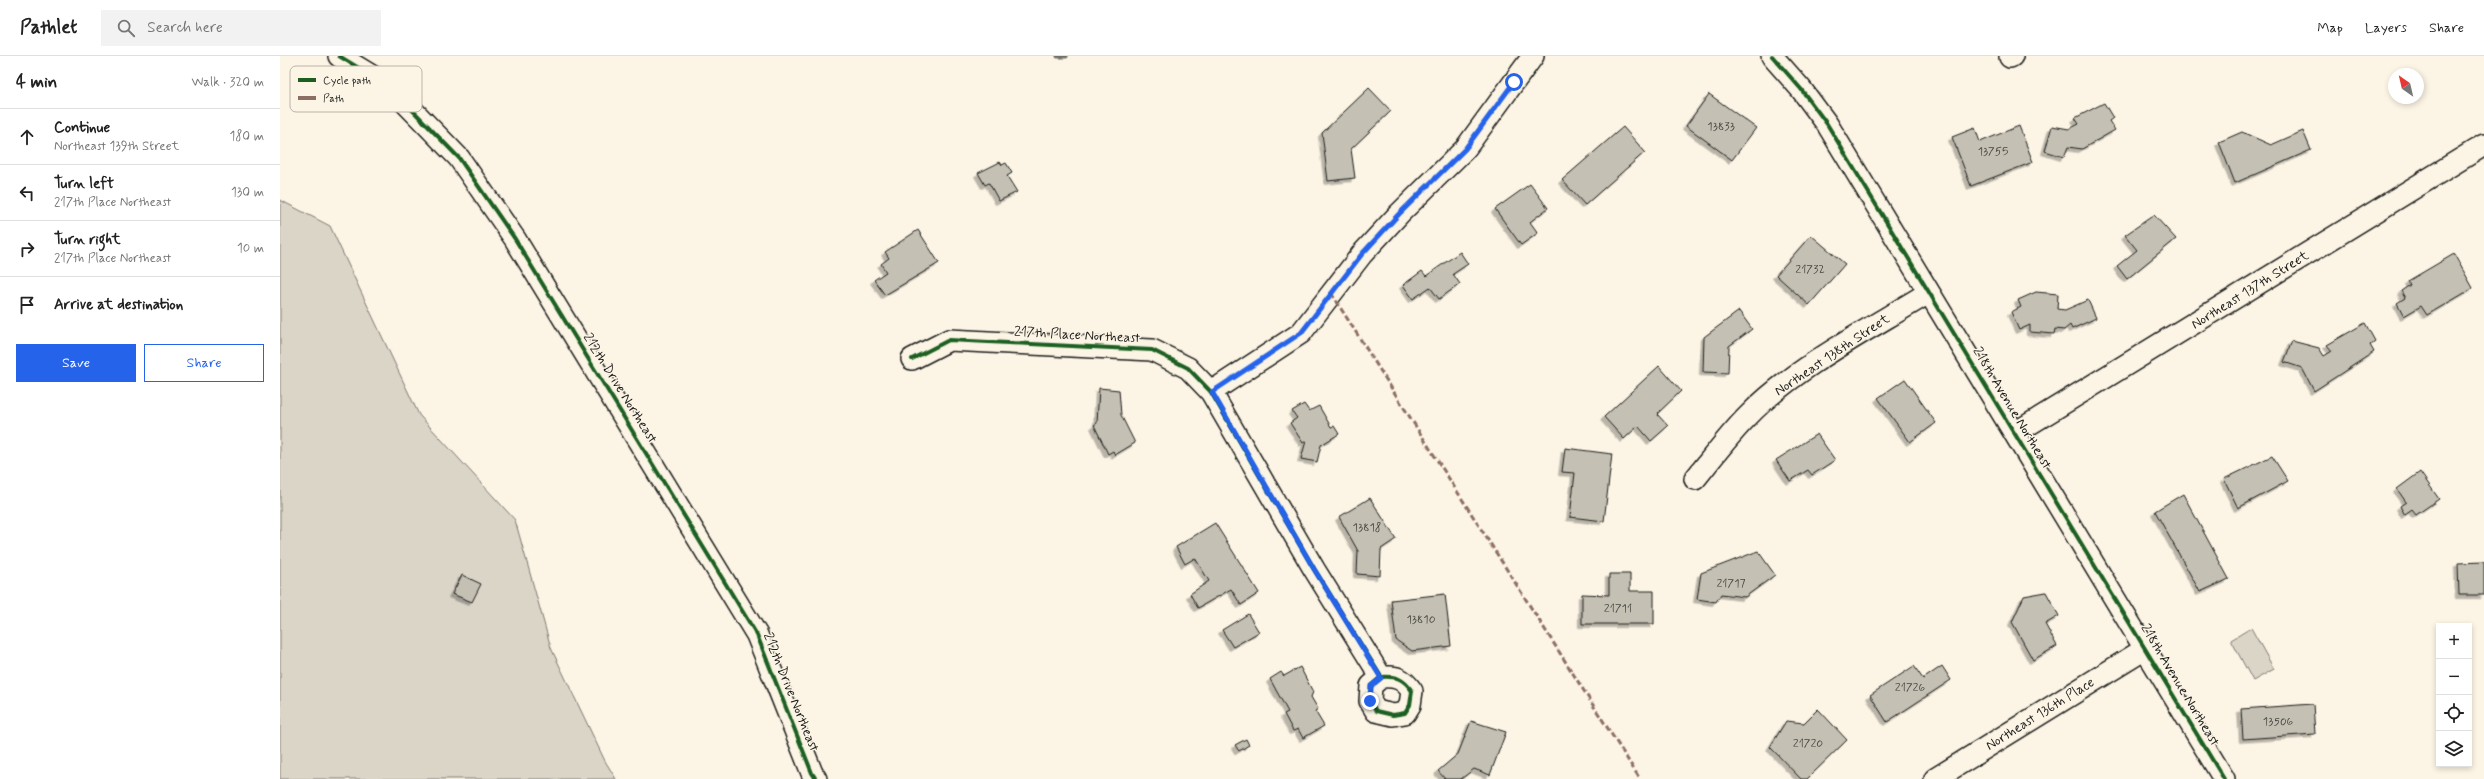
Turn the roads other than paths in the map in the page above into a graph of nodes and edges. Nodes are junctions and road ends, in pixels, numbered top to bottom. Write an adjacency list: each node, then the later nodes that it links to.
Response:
1 (339, 56): 4 (street, 212th Drive Northeast)
2 (1533, 56): 9 (street)
3 (1772, 56): 7 (street, 218th Avenue Northeast)
4 (355, 66)
5 (414, 112): 14 (street, 212th Drive Northeast)
6 (2484, 145): 10 (street, Northeast 137th Street)
7 (1928, 292): 10 (street, 218th Avenue Northeast); 11 (street, Northeast 138th Street)
8 (912, 359): 9 (street, 217th Place Northeast)
9 (1212, 392): 13 (street, 217th Place Northeast)
10 (2015, 433): 12 (street, 218th Avenue Northeast)
11 (1695, 479)
12 (2145, 649): 15 (street, Northeast 136th Place); 16 (street, 218th Avenue Northeast)
13 (1381, 678)
14 (816, 779)
15 (1935, 779)
16 (2224, 779)

